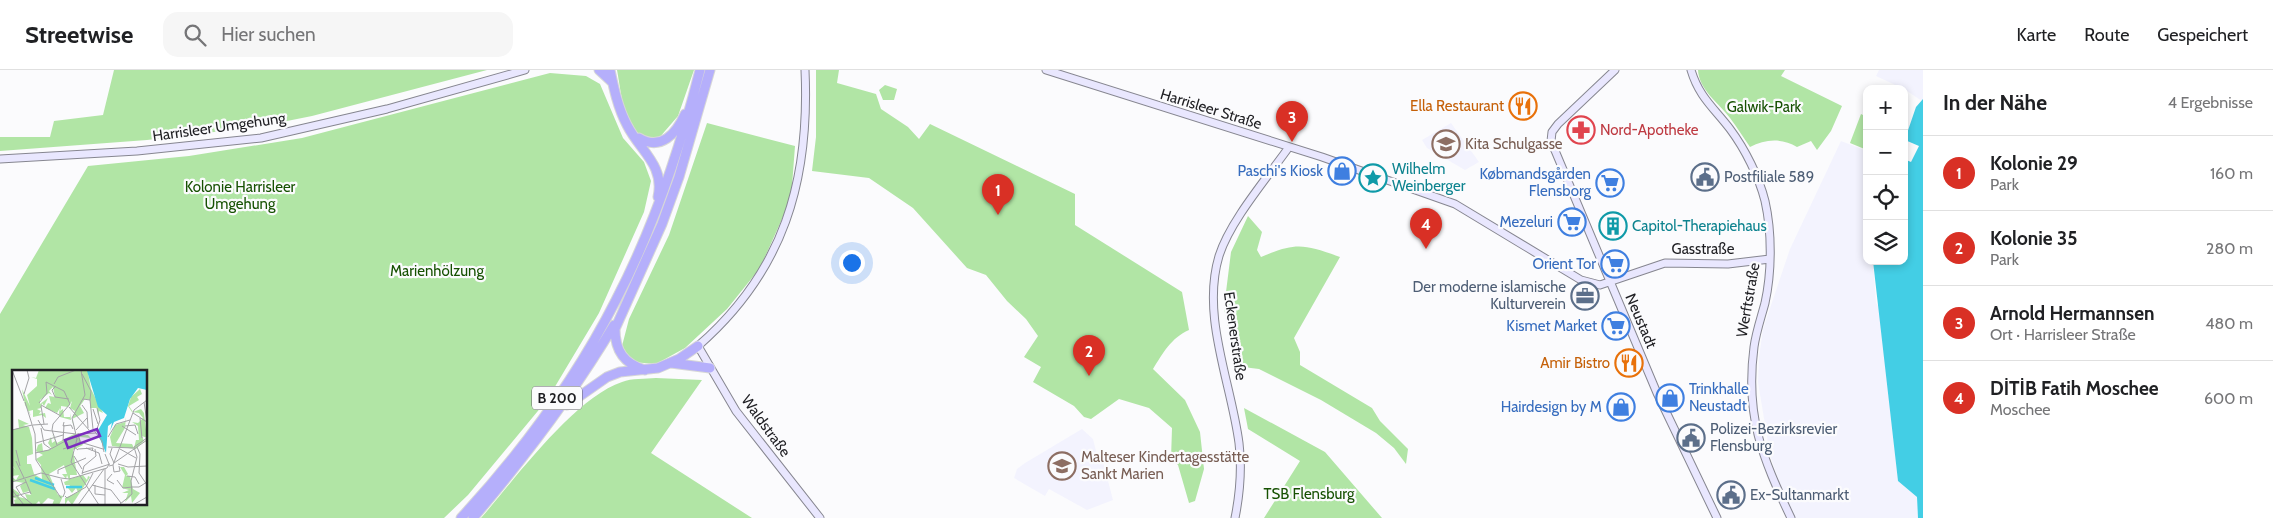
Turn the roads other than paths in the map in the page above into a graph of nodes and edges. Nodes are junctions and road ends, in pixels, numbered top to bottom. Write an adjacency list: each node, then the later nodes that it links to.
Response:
1 (525, 70): 14 (main road, Harrisleer Umgehung)
2 (599, 70): 10 (highway)
3 (610, 70): 10 (highway)
4 (700, 70): 11 (highway, B 200)
5 (710, 70): 18 (highway, B 200)
6 (805, 70): 19 (main road)
7 (1046, 70): 13 (main road, Harrisleer Straße)
8 (1615, 70): 17 (main road, Neustadt)
9 (1691, 70): 16 (main road, Werftstraße)
10 (612, 82): 12 (highway)
11 (696, 89): 12 (highway); 15 (highway, B 200)
12 (634, 136): 15 (highway)
13 (1288, 147): 17 (main road, Harrisleer Straße); 27 (main road, Eckenerstraße)
14 (0, 159)
15 (653, 219): 24 (highway, B 200)
16 (1770, 259): 17 (main road, Gasstraße); 29 (main road, Werftstraße)
17 (1609, 282): 28 (main road, Neustadt)
18 (618, 318): 22 (highway); 23 (highway, B 200)
19 (698, 346): 20 (highway); 21 (main road, Waldstraße)
20 (671, 363): 21 (highway); 22 (highway)
21 (710, 368): 26 (main road, Waldstraße)
22 (645, 370): 23 (highway)
23 (559, 411): 25 (highway, B 200)
24 (461, 518)
25 (473, 518)
26 (820, 518)
27 (1235, 518)
28 (1717, 518)
29 (1790, 518)

